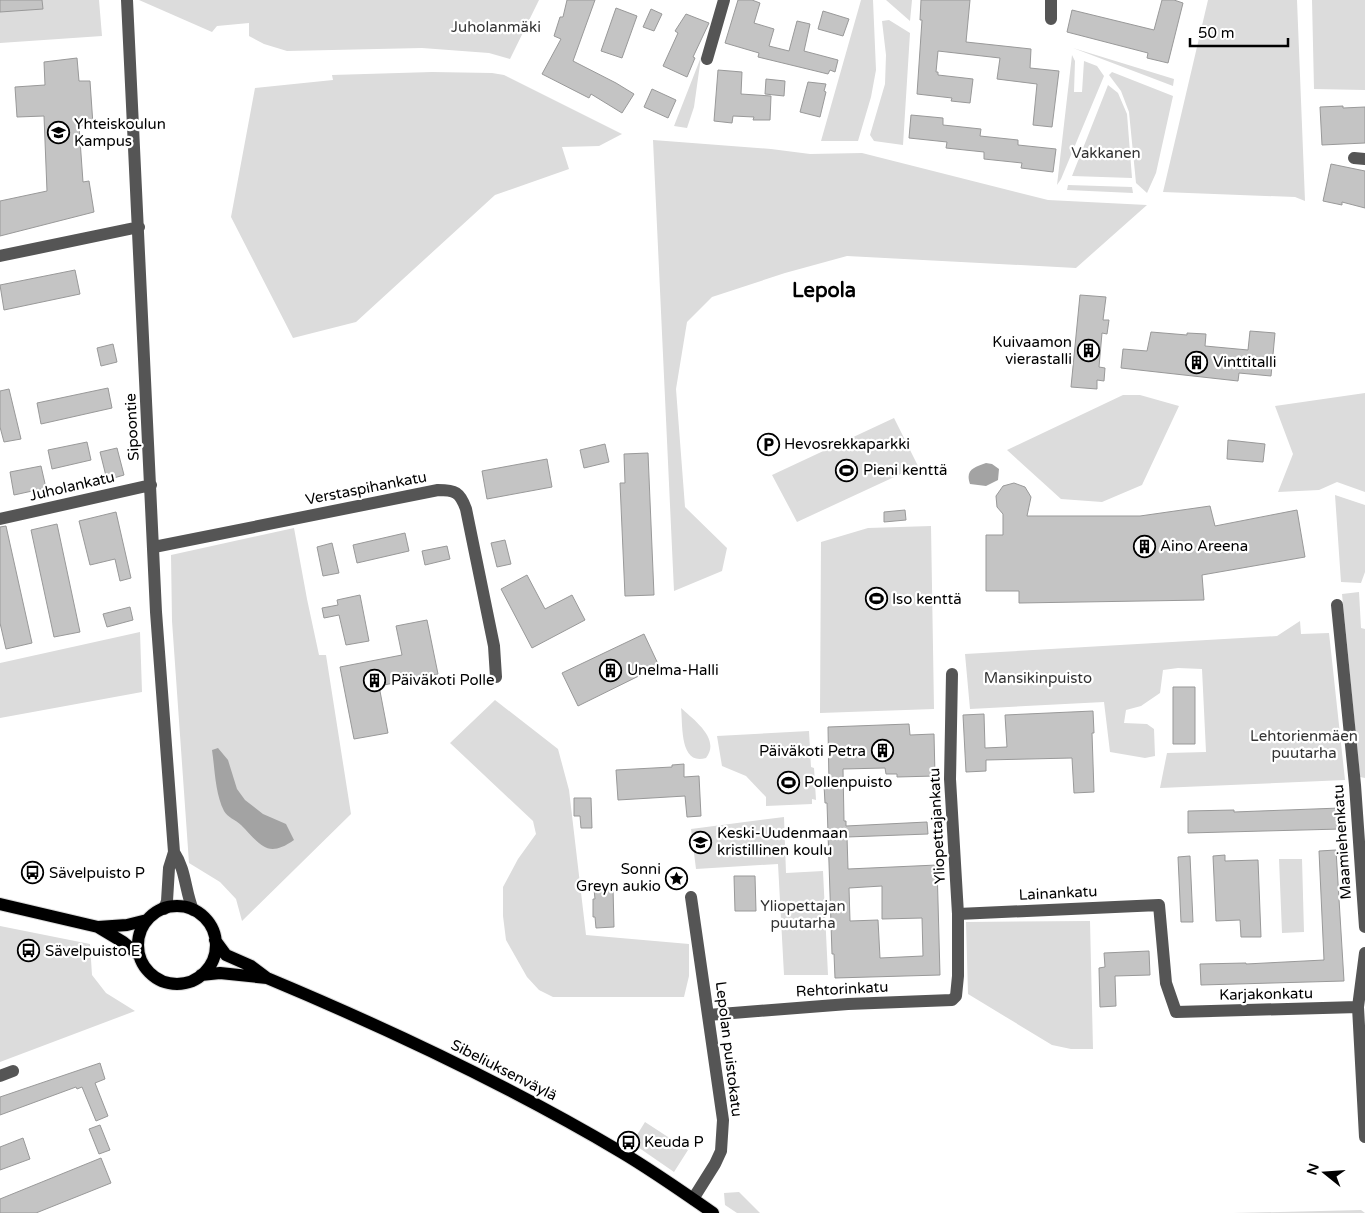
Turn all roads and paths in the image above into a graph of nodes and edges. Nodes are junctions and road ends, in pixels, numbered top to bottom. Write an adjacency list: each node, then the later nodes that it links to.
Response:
1 (127, 0): 6 (street, Sipoontie)
2 (724, 0): 5 (street)
3 (1051, 0): 4 (street)
4 (1051, 19)
5 (707, 59)
6 (139, 227): 7 (street); 8 (street, Sipoontie)
7 (0, 256)
8 (151, 485): 9 (street, Juholankatu); 10 (street, Sipoontie)
9 (0, 519)
10 (154, 547): 13 (street, Verstaspihankatu); 14 (street, Sipoontie)
11 (1337, 605): 22 (street, Maamiehenkatu)
12 (952, 674): 19 (street, Yliopettajankatu)
13 (496, 677)
14 (174, 852): 17 (street, Sipoontie); 18 (street, Sipoontie)
15 (691, 897): 31 (street, Lepolan puistokatu)
16 (0, 904): 21 (main road)
17 (164, 909): 18 (main road); 20 (main road)
18 (193, 910): 23 (main road)
19 (958, 914): 27 (street, Yliopettajankatu); 30 (street, Lainankatu)
20 (147, 920): 21 (main road); 25 (main road)
21 (98, 927): 25 (main road)
22 (1365, 927)
23 (215, 940): 26 (main road); 28 (main road, Sibeliuksenväylä)
24 (1365, 953): 29 (street)
25 (139, 955): 26 (main road)
26 (201, 975): 28 (main road, Sibeliuksenväylä)
27 (958, 976): 31 (street, Rehtorinkatu)
28 (267, 978): 36 (main road, Sibeliuksenväylä)
29 (1358, 1007): 30 (street, Karjakonkatu); 34 (street)
30 (1176, 1012)
31 (708, 1015): 36 (street, Lepolan puistokatu)
32 (13, 1071): 33 (street)
33 (0, 1076)
34 (1364, 1121): 35 (street)
35 (1365, 1137)
36 (693, 1199): 37 (main road, Sibeliuksenväylä)
37 (713, 1213)

